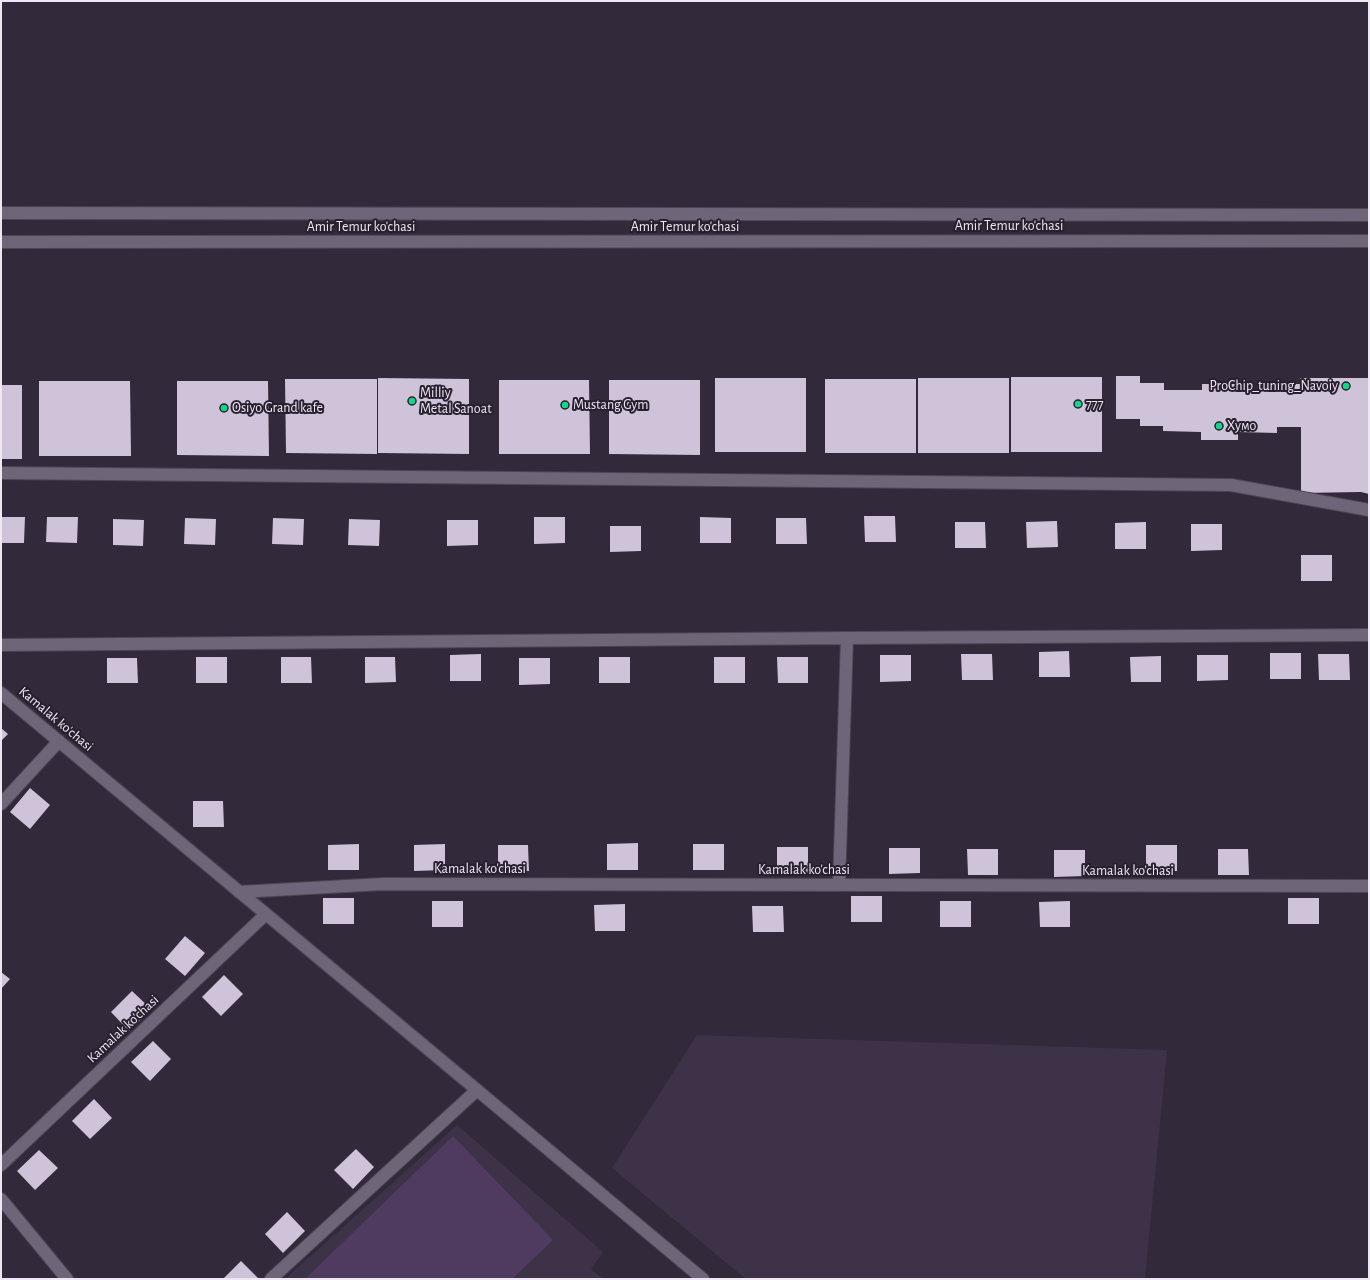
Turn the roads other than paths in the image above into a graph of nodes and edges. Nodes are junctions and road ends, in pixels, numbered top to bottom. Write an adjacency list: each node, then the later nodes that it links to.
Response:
1 (1, 214): 2 (street, Amir Temur ko'chasi)
2 (1369, 215)
3 (1369, 241): 4 (street, Amir Temur ko'chasi)
4 (1, 242)
5 (1, 474): 6 (street)
6 (1369, 510)
7 (1369, 635): 8 (street)
8 (847, 638): 9 (street); 13 (street)
9 (1, 645)
10 (1, 693): 11 (street, Kamalak ko'chasi)
11 (59, 741): 12 (street); 15 (street, Kamalak ko'chasi)
12 (1, 804)
13 (839, 885): 14 (street, Kamalak ko'chasi); 15 (street, Kamalak ko'chasi)
14 (1369, 886)
15 (239, 892): 16 (street, Kamalak ko'chasi)
16 (266, 914): 17 (street, Kamalak ko'chasi); 18 (street, Kamalak ko'chasi)
17 (477, 1090): 21 (street); 22 (street, Kamalak ko'chasi)
18 (1, 1165)
19 (1, 1199): 20 (street)
20 (67, 1279)
21 (271, 1279)
22 (702, 1279)

